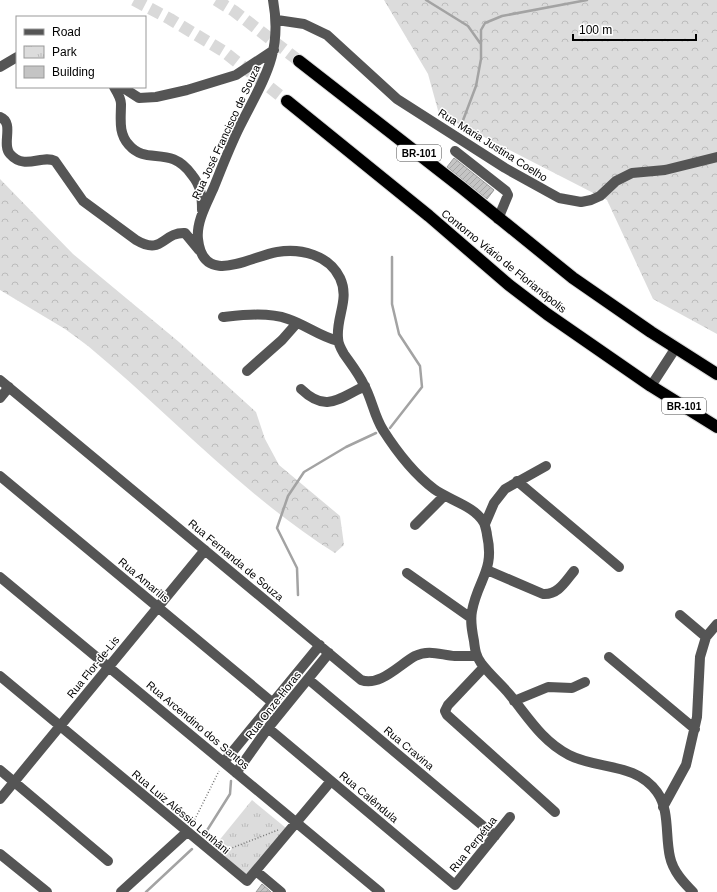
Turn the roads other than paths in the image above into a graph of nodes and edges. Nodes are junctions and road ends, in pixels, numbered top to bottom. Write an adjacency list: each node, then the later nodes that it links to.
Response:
1 (273, 0): 2 (street, Rua José Francisco de Souza)
2 (277, 20): 3 (street, Rua José Francisco de Souza); 12 (street, Rua Maria Justina Coelho)
3 (274, 50): 8 (street); 13 (street, Rua José Francisco de Souza)
4 (16, 58): 6 (street)
5 (299, 61): 14 (highway, BR-101)
6 (0, 67)
7 (114, 88): 13 (street)
8 (124, 88)
9 (286, 101): 24 (highway, Contorno Viário de Florianópolis / BR-101)
10 (0, 117): 15 (street)
11 (454, 151): 14 (street)
12 (717, 157)
13 (202, 214): 15 (street, Rua José Francisco de Souza)
14 (498, 219): 19 (highway, BR-101)
15 (201, 253): 18 (street)
16 (223, 317): 17 (street)
17 (297, 323): 18 (street); 20 (street)
18 (338, 341): 23 (street)
19 (675, 349): 21 (highway, BR-101); 24 (street)
20 (247, 372)
21 (717, 374)
22 (0, 380): 25 (street, Rua Fernanda de Souza)
23 (365, 386): 26 (street); 32 (street)
24 (651, 386): 28 (highway, Contorno Viário de Florianópolis / BR-101)
25 (9, 387): 27 (street); 35 (street, Rua Fernanda de Souza)
26 (301, 389)
27 (0, 398)
28 (717, 427)
29 (546, 466): 31 (street)
30 (0, 476): 41 (street, Rua Amarílis)
31 (517, 481): 33 (street); 36 (street)
32 (444, 496): 33 (street); 34 (street)
33 (485, 524): 37 (street)
34 (415, 525)
35 (205, 550): 41 (street, Rua Flor-de-Lis); 46 (street, Rua Fernanda de Souza)
36 (619, 567)
37 (487, 570): 38 (street); 43 (street)
38 (574, 571)
39 (407, 573): 43 (street)
40 (0, 577): 50 (street, Rua Arcendino dos Santos)
41 (158, 607): 50 (street, Rua Flor-de-Lis); 56 (street, Rua Amarílis)
42 (680, 615): 45 (street)
43 (471, 618): 48 (street)
44 (717, 624): 45 (street)
45 (706, 637): 59 (street)
46 (320, 645): 47 (street, Rua Fernanda de Souza); 56 (street, Rua Onze-Horas)
47 (329, 653): 48 (street, Rua Fernanda de Souza); 53 (street, Rua Onze-Horas)
48 (476, 656): 51 (street)
49 (609, 657): 59 (street)
50 (109, 667): 57 (street, Rua Flor-de-Lis); 60 (street, Rua Arcendino dos Santos)
51 (484, 668): 55 (street); 67 (street)
52 (0, 676): 57 (street, Rua Luiz Aléssio Lenhâni)
53 (308, 680): 58 (street, Rua Onze-Horas); 71 (street, Rua Cravina)
54 (585, 682): 55 (street)
55 (514, 701): 66 (street)
56 (273, 703): 60 (street, Rua Onze-Horas)
57 (60, 726): 64 (street, Rua Flor-de-Lis); 70 (street, Rua Luiz Aléssio Lenhâni)
58 (268, 728): 62 (street, Rua Onze-Horas); 63 (street, Rua Calêndula)
59 (694, 729): 66 (street)
60 (224, 762): 62 (street, Rua Arcendino dos Santos)
61 (0, 770): 64 (street)
62 (236, 773): 69 (street, Rua Arcendino dos Santos)
63 (331, 781): 69 (street, Rua Luiz Aléssio Lenhâni); 75 (street, Rua Calêndula)
64 (14, 782): 65 (street, Rua Flor-de-Lis); 73 (street)
65 (0, 799)
66 (663, 807): 80 (street)
67 (555, 812)
68 (510, 817): 71 (street, Rua Perpétua)
69 (296, 823): 74 (street, Rua Luiz Aléssio Lenhâni); 79 (street, Rua Arcendino dos Santos)
70 (187, 832): 74 (street, Rua Luiz Aléssio Lenhâni); 77 (street)
71 (495, 836): 75 (street, Rua Perpétua)
72 (0, 854): 76 (street)
73 (108, 860)
74 (256, 871): 78 (street)
75 (455, 885)
76 (47, 892)
77 (121, 892)
78 (281, 892)
79 (380, 892)
80 (693, 892)

